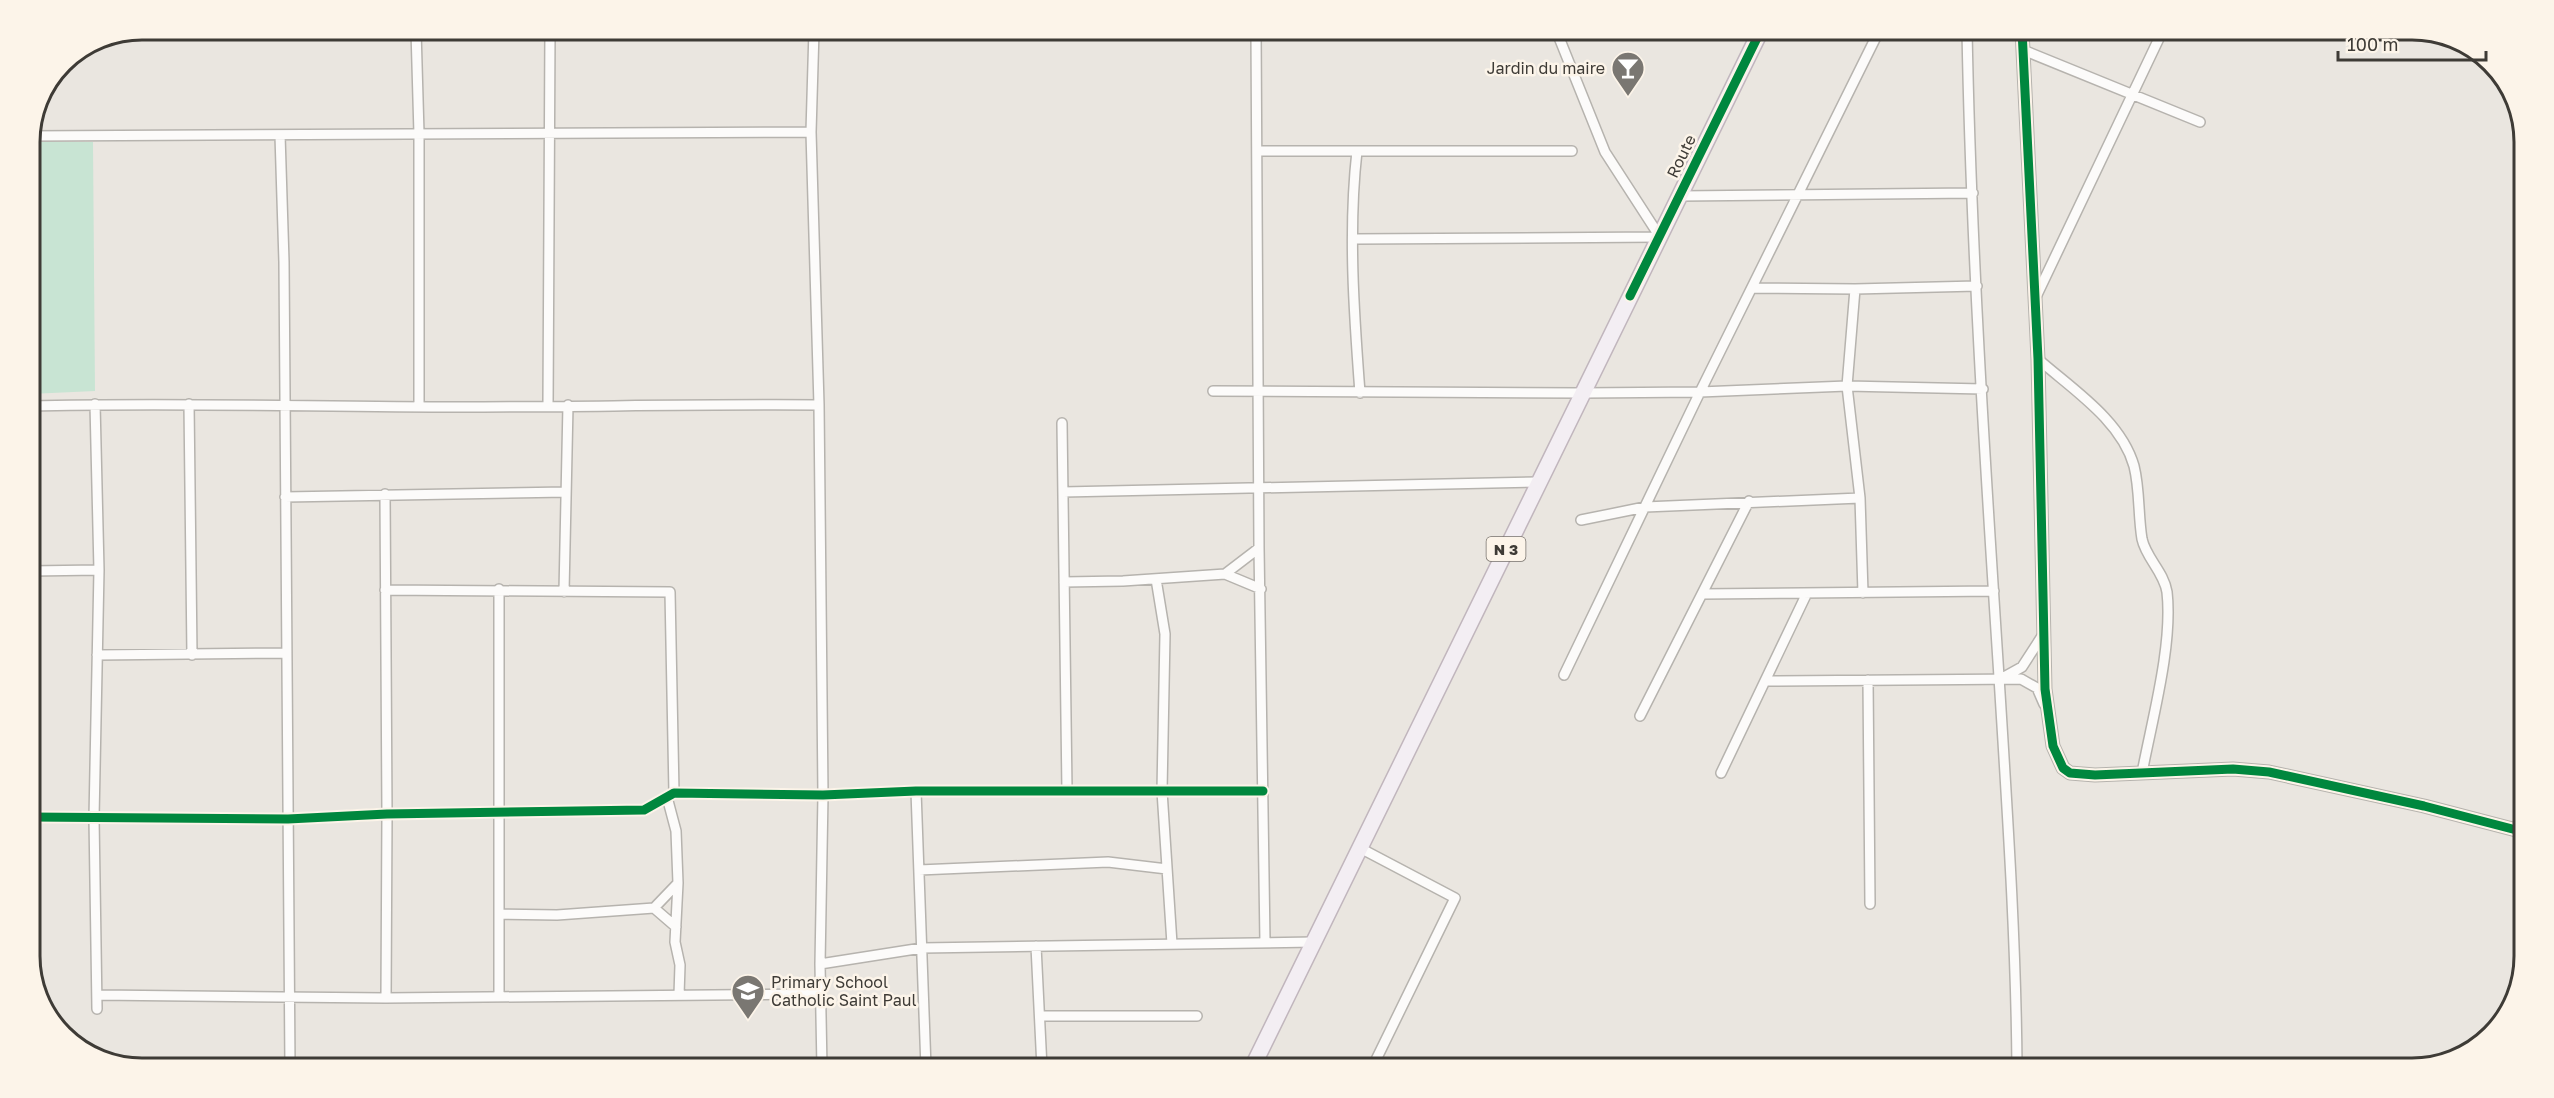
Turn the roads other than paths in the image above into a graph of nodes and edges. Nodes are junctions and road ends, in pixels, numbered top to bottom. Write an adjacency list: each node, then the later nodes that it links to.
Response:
1 (416, 40): 15 (street)
2 (550, 40): 16 (street)
3 (814, 40): 14 (street)
4 (1256, 40): 19 (street)
5 (1560, 40): 25 (street)
6 (1757, 40): 24 (main road, N 3)
7 (1875, 40): 23 (street)
8 (1967, 40): 22 (street)
9 (2022, 40): 11 (street)
10 (2158, 40): 12 (street)
11 (2022, 50): 12 (street); 30 (street)
12 (2133, 94): 13 (street); 30 (street)
13 (2200, 122)
14 (811, 132): 16 (street); 43 (street)
15 (419, 134): 16 (street); 17 (street); 45 (street)
16 (550, 134): 46 (street)
17 (280, 135): 18 (street); 41 (street)
18 (41, 136)
19 (1258, 151): 20 (street); 35 (street)
20 (1356, 151): 21 (street); 26 (street)
21 (1572, 151)
22 (1973, 193): 23 (street); 27 (street)
23 (1800, 195): 24 (street); 28 (street)
24 (1680, 196): 25 (main road, N 3)
25 (1660, 237): 26 (street); 38 (main road, N 3)
26 (1354, 239): 37 (street)
27 (1977, 286): 29 (street); 33 (street)
28 (1753, 288): 29 (street); 36 (street)
29 (1855, 289): 32 (street)
30 (2035, 300): 31 (street)
31 (2038, 359): 72 (street); 83 (street)
32 (1847, 386): 33 (street); 36 (street); 54 (street)
33 (1983, 389): 67 (street)
34 (1213, 391): 35 (street)
35 (1259, 392): 37 (street); 49 (street)
36 (1700, 392): 38 (street); 56 (street)
37 (1360, 393): 38 (street)
38 (1583, 393): 48 (main road, N 3)
39 (95, 404): 40 (street); 44 (street); 59 (street)
40 (189, 404): 41 (street); 74 (street)
41 (285, 404): 45 (street); 53 (street)
42 (568, 405): 43 (street); 46 (street); 50 (street)
43 (819, 405): 89 (street)
44 (41, 406)
45 (419, 406): 46 (street)
46 (548, 406)
47 (1062, 423): 51 (street)
48 (1539, 482): 49 (street); 96 (main road, N 3)
49 (1260, 488): 51 (street); 58 (street)
50 (566, 492): 52 (street); 68 (street)
51 (1063, 492): 63 (street)
52 (385, 494): 53 (street); 66 (street)
53 (285, 497): 73 (street)
54 (1860, 498): 55 (street); 70 (street)
55 (1749, 501): 56 (street); 71 (street)
56 (1645, 507): 57 (street); 76 (street)
57 (1581, 520)
58 (1259, 548): 61 (street); 65 (street)
59 (99, 570): 60 (street); 75 (street)
60 (41, 571)
61 (1225, 574): 62 (street); 65 (street)
62 (1155, 579): 63 (street); 86 (street)
63 (1064, 582): 85 (street)
64 (499, 589): 66 (street); 68 (street); 90 (street)
65 (1261, 589): 87 (street)
66 (385, 590): 91 (street)
67 (1994, 591): 70 (street); 77 (street)
68 (564, 592): 88 (street)
69 (1807, 593): 70 (street); 71 (street); 79 (street)
70 (1863, 593)
71 (1702, 594): 81 (street)
72 (2044, 633): 77 (street); 80 (street)
73 (286, 653): 74 (street); 94 (street)
74 (192, 655): 75 (street)
75 (97, 656): 93 (street)
76 (1564, 675)
77 (1999, 679): 78 (street); 80 (street); 125 (street)
78 (1868, 680): 79 (street); 100 (street)
79 (1765, 681): 82 (street)
80 (2047, 712): 83 (street)
81 (1640, 716)
82 (1721, 773)
83 (2142, 773): 95 (street)
84 (916, 791): 85 (street); 89 (street); 98 (street)
85 (1067, 791): 86 (street)
86 (1162, 791): 87 (street); 97 (street)
87 (1263, 791): 104 (street)
88 (670, 795): 89 (street); 90 (street); 99 (street)
89 (823, 795): 109 (street)
90 (499, 812): 91 (street); 102 (street)
91 (387, 814): 94 (street); 115 (street)
92 (41, 817): 93 (street)
93 (94, 818): 94 (street); 110 (street)
94 (288, 819): 113 (street)
95 (2514, 829)
96 (1360, 848): 105 (main road, N 3); 124 (street)
97 (1167, 869): 98 (street); 106 (street)
98 (919, 870): 108 (street)
99 (678, 883): 101 (street); 103 (street)
100 (1870, 904)
101 (654, 908): 102 (street); 103 (street)
102 (499, 914): 114 (street)
103 (676, 927): 112 (street)
104 (1265, 942): 105 (street); 106 (street)
105 (1314, 942): 123 (main road, N 3)
106 (1172, 944): 107 (street)
107 (1036, 946): 108 (street); 117 (street)
108 (922, 948): 109 (street); 121 (street)
109 (820, 964): 111 (street)
110 (97, 994): 113 (street); 116 (street)
111 (821, 994): 112 (street); 120 (street)
112 (679, 995): 114 (street)
113 (290, 997): 115 (street); 119 (street)
114 (499, 997): 115 (street)
115 (386, 998)
116 (97, 1009)
117 (1040, 1016): 118 (street); 122 (street)
118 (1197, 1016)
119 (290, 1058)
120 (822, 1058)
121 (926, 1058)
122 (1042, 1058)
123 (1257, 1058)
124 (1377, 1058)
125 (2017, 1058)

